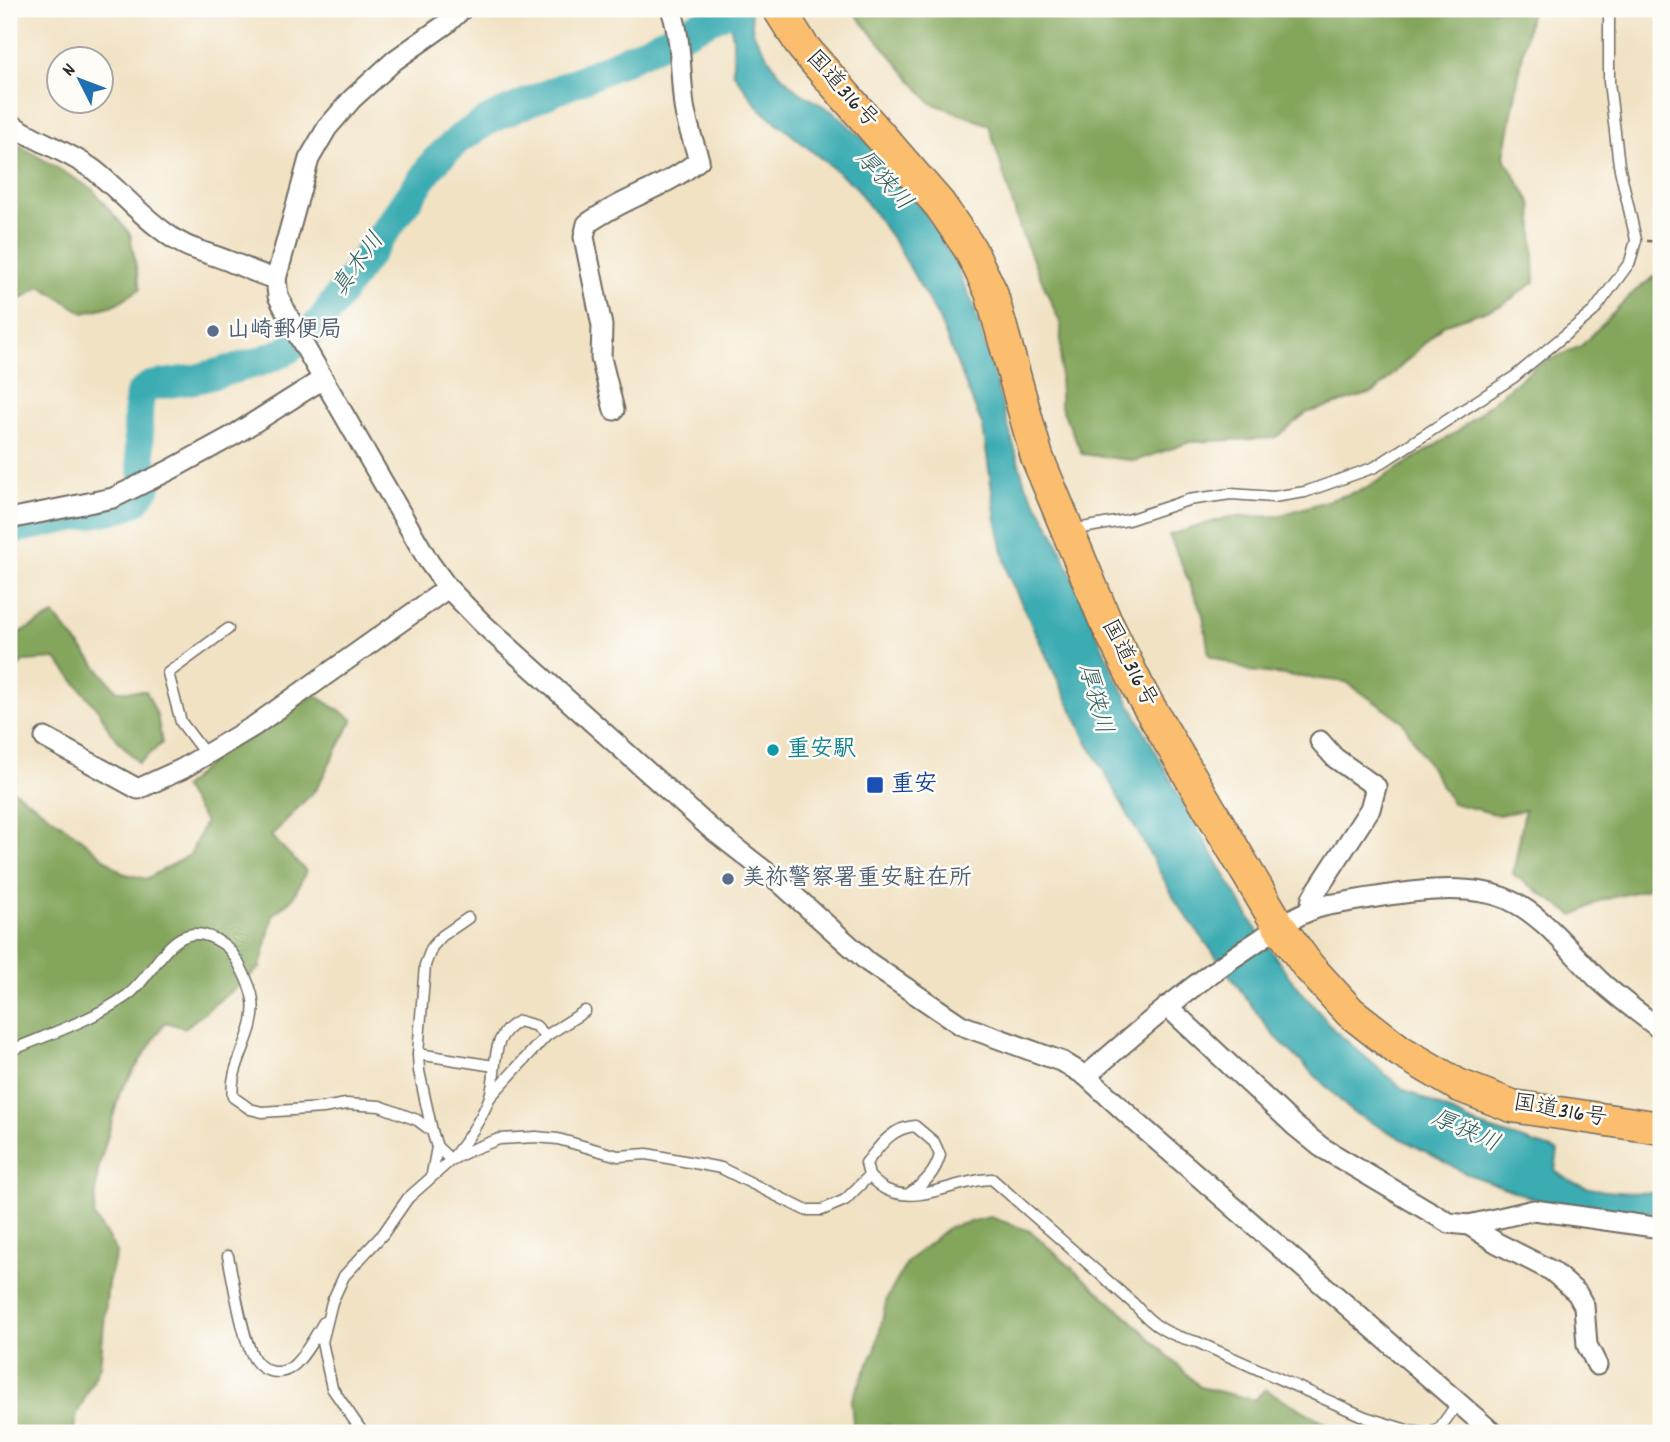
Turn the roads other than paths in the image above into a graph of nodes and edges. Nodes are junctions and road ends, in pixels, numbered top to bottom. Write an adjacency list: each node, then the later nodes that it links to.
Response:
1 (462, 9): 6 (street)
2 (671, 9): 8 (street)
3 (779, 9): 10 (highway, 国道316号)
4 (1609, 9): 10 (lane)
5 (9, 123): 6 (street)
6 (276, 279): 7 (street)
7 (323, 379): 9 (street); 11 (street)
8 (614, 410)
9 (9, 519)
10 (1067, 531): 18 (highway, 国道316号)
11 (448, 588): 15 (street); 26 (street)
12 (228, 629): 15 (lane)
13 (45, 738): 15 (street)
14 (1320, 741): 16 (street)
15 (206, 755)
16 (1310, 909): 18 (street); 21 (street)
17 (468, 918): 24 (lane)
18 (1275, 929): 19 (street); 28 (highway, 国道316号)
19 (1167, 1006): 26 (street); 35 (street)
20 (585, 1011): 22 (lane)
21 (1661, 1030)
22 (546, 1036): 25 (lane); 27 (lane)
23 (9, 1051): 29 (lane)
24 (418, 1054): 25 (lane); 29 (lane)
25 (494, 1066): 27 (lane)
26 (1086, 1076): 40 (street)
27 (490, 1097): 31 (lane)
28 (1661, 1128)
29 (432, 1131): 30 (lane)
30 (437, 1147): 31 (lane); 32 (lane)
31 (451, 1160): 32 (lane); 33 (lane)
32 (432, 1174): 38 (lane)
33 (869, 1176): 34 (lane); 34 (lane)
34 (910, 1193): 42 (lane)
35 (1469, 1225): 36 (street); 39 (street)
36 (1661, 1228)
37 (228, 1256): 38 (lane)
38 (326, 1319): 41 (lane)
39 (1597, 1365)
40 (1457, 1404): 43 (lane); 44 (street)
41 (363, 1433)
42 (1424, 1433)
43 (1431, 1433)
44 (1493, 1433)

